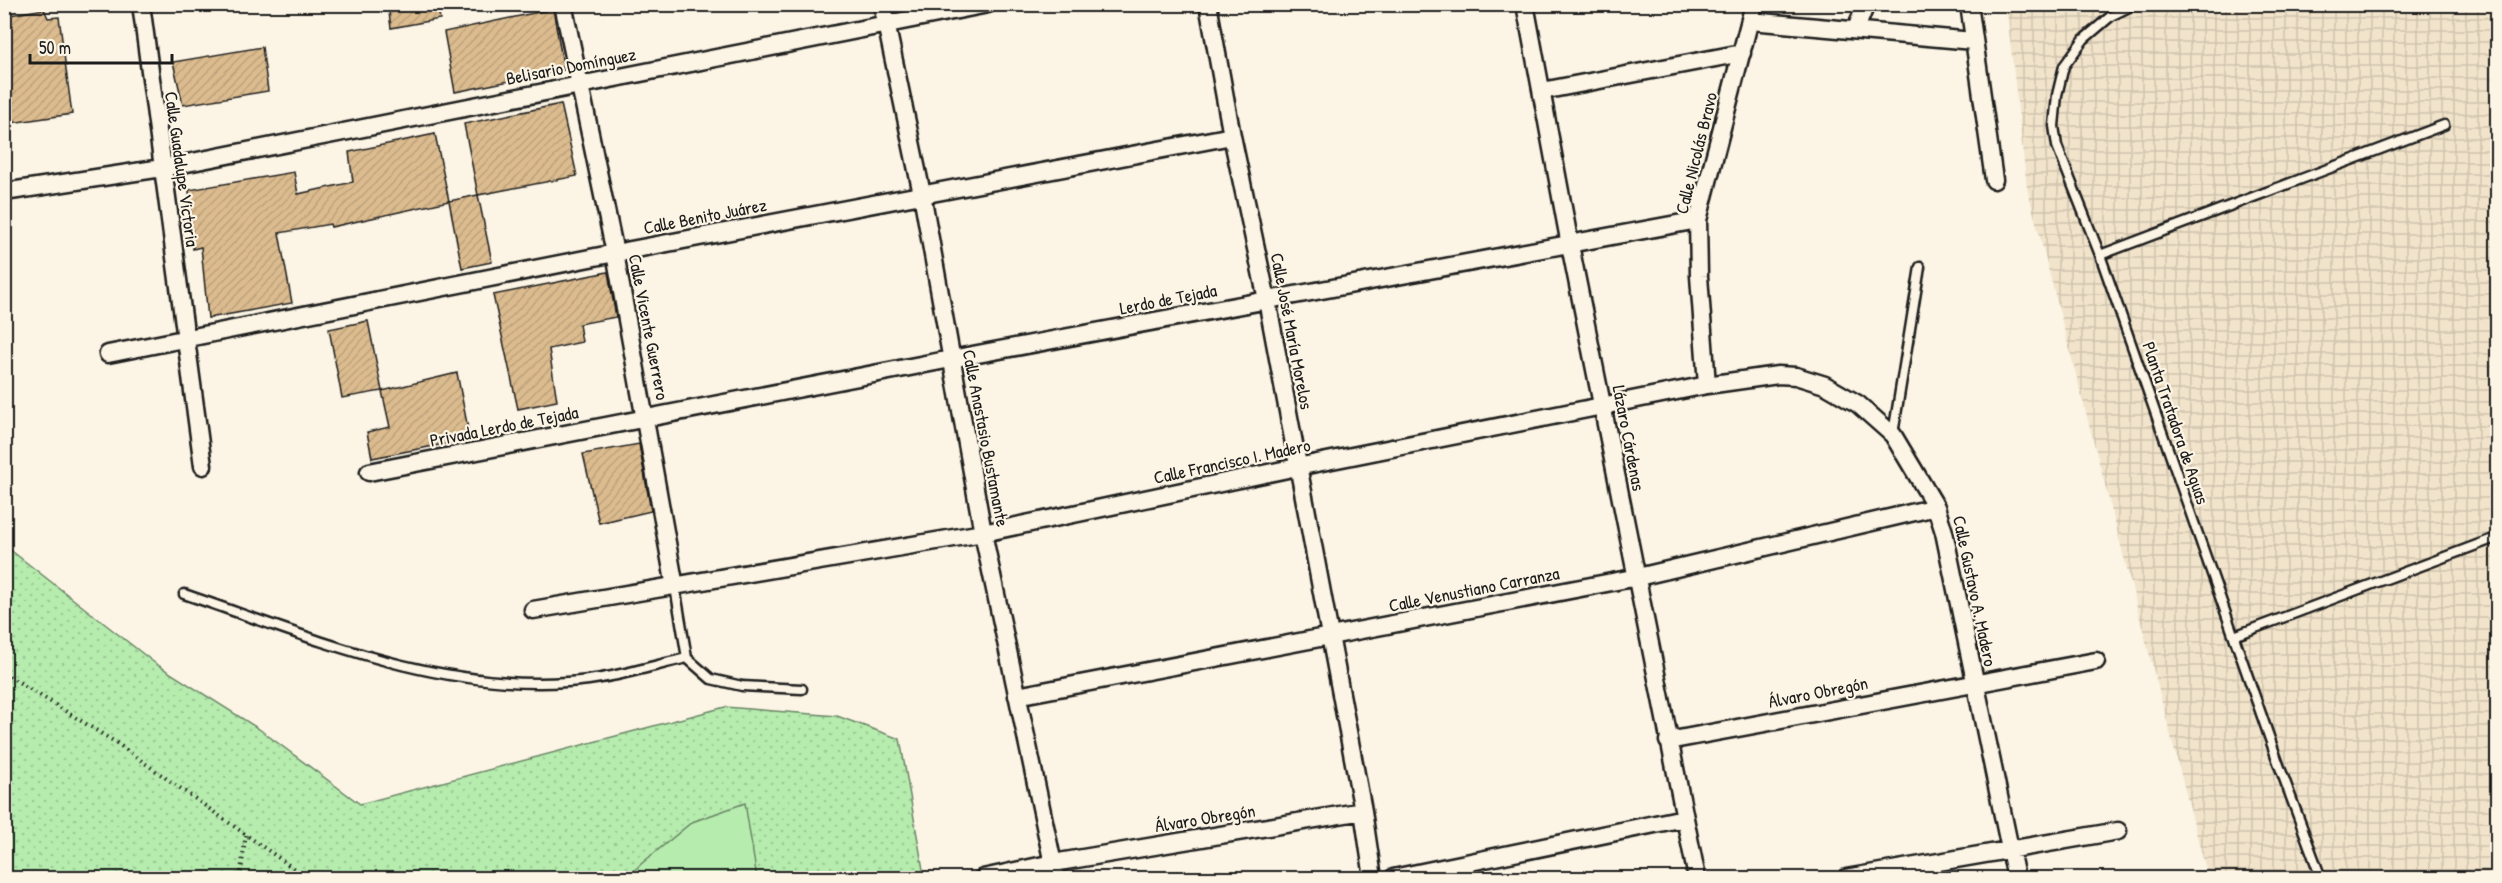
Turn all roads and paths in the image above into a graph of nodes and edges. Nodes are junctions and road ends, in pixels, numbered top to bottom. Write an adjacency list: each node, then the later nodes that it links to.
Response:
1 (141, 4): 20 (street, Calle Guadalupe Victoria)
2 (562, 4): 16 (street, Calle Vicente Guerrero)
3 (882, 4): 12 (street, Calle Anastasio Bustamante)
4 (988, 4): 12 (street, Belisario Domínguez)
5 (1208, 4): 19 (street, Calle José María Morelos)
6 (1525, 4): 17 (street, Lázaro Cárdenas)
7 (1754, 4): 11 (street, Calle Nicolás Bravo)
8 (1866, 4): 13 (street)
9 (1968, 4): 14 (street)
10 (2135, 4): 27 (lane, Planta Tratadora de Aguas)
11 (1750, 21): 13 (street); 15 (street, Calle Nicolás Bravo)
12 (886, 23): 16 (street, Belisario Domínguez); 23 (street, Calle Anastasio Bustamante)
13 (1856, 29): 14 (street)
14 (1973, 41): 21 (street)
15 (1742, 53): 17 (street); 24 (street, Calle Nicolás Bravo)
16 (579, 84): 20 (street, Belisario Domínguez); 26 (street, Calle Vicente Guerrero)
17 (1542, 91): 25 (street, Lázaro Cárdenas)
18 (2444, 125): 27 (lane)
19 (1232, 136): 23 (street, Calle Benito Juárez); 29 (street, Calle José María Morelos)
20 (162, 168): 22 (street, Belisario Domínguez); 30 (street, Calle Guadalupe Victoria)
21 (1994, 180)
22 (4, 192)
23 (922, 194): 26 (street, Calle Benito Juárez); 32 (street, Calle Anastasio Bustamante)
24 (1698, 220): 25 (street, Lerdo de Tejada); 34 (street, Calle Nicolás Bravo)
25 (1570, 244): 29 (street, Lerdo de Tejada); 35 (street, Lázaro Cárdenas)
26 (615, 253): 30 (street, Calle Benito Juárez); 36 (street, Calle Vicente Guerrero)
27 (2100, 255): 48 (lane, Planta Tratadora de Aguas)
28 (1920, 267): 37 (lane)
29 (1268, 300): 32 (street, Lerdo de Tejada); 39 (street, Calle José María Morelos)
30 (185, 339): 31 (street, Calle Benito Juárez); 38 (street, Calle Guadalupe Victoria)
31 (108, 354)
32 (951, 359): 36 (street, Lerdo de Tejada); 42 (street, Calle Anastasio Bustamante)
33 (1796, 376): 34 (street, Calle Francisco I. Madero); 37 (street, Calle Gustavo A. Madero)
34 (1707, 385): 35 (street, Calle Francisco I. Madero)
35 (1603, 406): 39 (street, Calle Francisco I. Madero); 44 (street, Lázaro Cárdenas)
36 (646, 418): 40 (street, Privada Lerdo de Tejada); 45 (street, Calle Vicente Guerrero)
37 (1893, 435): 41 (street, Calle Gustavo A. Madero)
38 (203, 466)
39 (1297, 467): 42 (street, Calle Francisco I. Madero); 49 (street, Calle José María Morelos)
40 (369, 472)
41 (1936, 507): 44 (street, Calle Venustiano Carranza); 53 (street, Calle Gustavo A. Madero)
42 (983, 533): 45 (street, Calle Francisco I. Madero); 55 (street, Calle Anastasio Bustamante)
43 (2498, 537): 48 (lane)
44 (1638, 577): 49 (street, Calle Venustiano Carranza); 56 (street, Lázaro Cárdenas)
45 (675, 587): 47 (street, Calle Francisco I. Madero); 50 (lane)
46 (184, 594): 50 (lane)
47 (532, 610)
48 (2234, 636): 71 (lane, Planta Tratadora de Aguas)
49 (1329, 637): 55 (street, Calle Venustiano Carranza); 57 (street, Calle José María Morelos)
50 (687, 658): 54 (lane)
51 (2096, 661): 53 (street, Álvaro Obregón)
52 (4, 673): 60 (path)
53 (1976, 682): 56 (street, Álvaro Obregón); 61 (street, Calle Gustavo A. Madero)
54 (802, 689)
55 (1017, 696): 62 (street, Calle Anastasio Bustamante)
56 (1668, 741): 58 (street, Lázaro Cárdenas)
57 (1363, 811): 62 (street, Álvaro Obregón); 66 (street, Calle José María Morelos)
58 (1684, 818): 67 (street); 68 (street, Lázaro Cárdenas)
59 (2118, 831): 61 (street)
60 (246, 834): 63 (path); 64 (path)
61 (2009, 848): 69 (street); 70 (street, Calle Gustavo A. Madero)
62 (1055, 871): 65 (street, Álvaro Obregón)
63 (240, 879)
64 (307, 879)
65 (983, 879)
66 (1373, 879)
67 (1393, 879)
68 (1697, 879)
69 (1846, 879)
70 (2016, 879)
71 (2321, 879)

